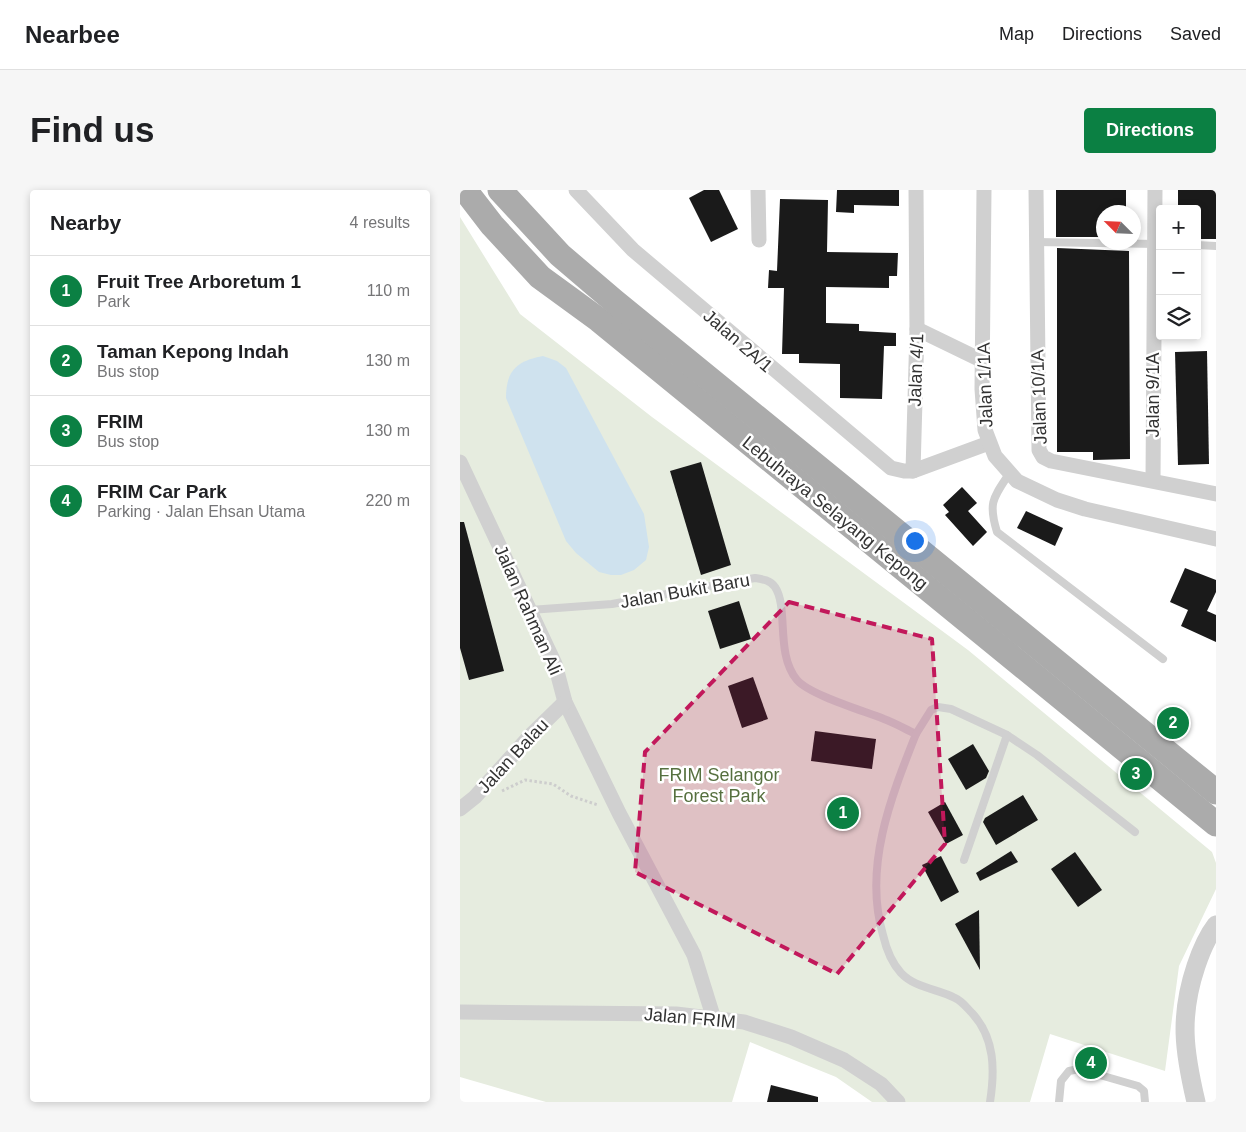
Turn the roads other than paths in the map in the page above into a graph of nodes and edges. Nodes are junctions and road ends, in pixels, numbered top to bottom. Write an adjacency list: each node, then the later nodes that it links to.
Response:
1 (465, 190): 32 (main road, Lebuhraya Selayang Kepong)
2 (500, 190): 30 (main road, Lebuhraya Selayang Kepong)
3 (576, 190): 20 (street, Jalan 2A/1)
4 (758, 190): 10 (street)
5 (916, 190): 16 (street, Jalan 4/1)
6 (984, 190): 17 (street, Jalan 1/1A)
7 (1036, 190): 11 (street, Jalan 10/1A)
8 (1155, 190): 9 (street, Jalan 9/1A)
9 (1156, 217)
10 (759, 240)
11 (1036, 242): 12 (lane); 22 (street, Jalan 10/1A)
12 (1156, 244)
13 (1201, 245): 14 (lane)
14 (1216, 246)
15 (1157, 250): 22 (street, Jalan 9/1A)
16 (918, 329): 17 (street); 20 (street, Jalan 4/1)
17 (983, 361): 18 (street, Jalan 1/1A)
18 (989, 443): 20 (street); 21 (street, Jalan 1/1A)
19 (460, 462): 25 (street, Jalan Rahman Ali)
20 (913, 470)
21 (1009, 474): 24 (street, Jalan 1/1A); 26 (lane)
22 (1152, 480): 23 (street, Jalan 10/1A)
23 (1216, 494)
24 (1216, 539)
25 (530, 610): 27 (street, Jalan Rahman Ali); 28 (lane, Jalan Bukit Baru)
26 (1163, 659)
27 (565, 702): 31 (street, Jalan Balau); 39 (street, Jalan Rahman Ali)
28 (916, 734): 29 (lane); 41 (lane)
29 (1007, 735): 33 (lane); 34 (lane)
30 (1216, 792)
31 (460, 809)
32 (1216, 824)
33 (1135, 832)
34 (964, 860)
35 (1216, 925): 37 (street)
36 (1216, 948): 37 (street)
37 (1198, 961): 44 (street)
38 (460, 1012): 39 (street, Jalan FRIM)
39 (712, 1016): 40 (street, Jalan FRIM)
40 (898, 1102)
41 (990, 1102)
42 (1059, 1102): 43 (lane)
43 (1145, 1102)
44 (1196, 1102)

